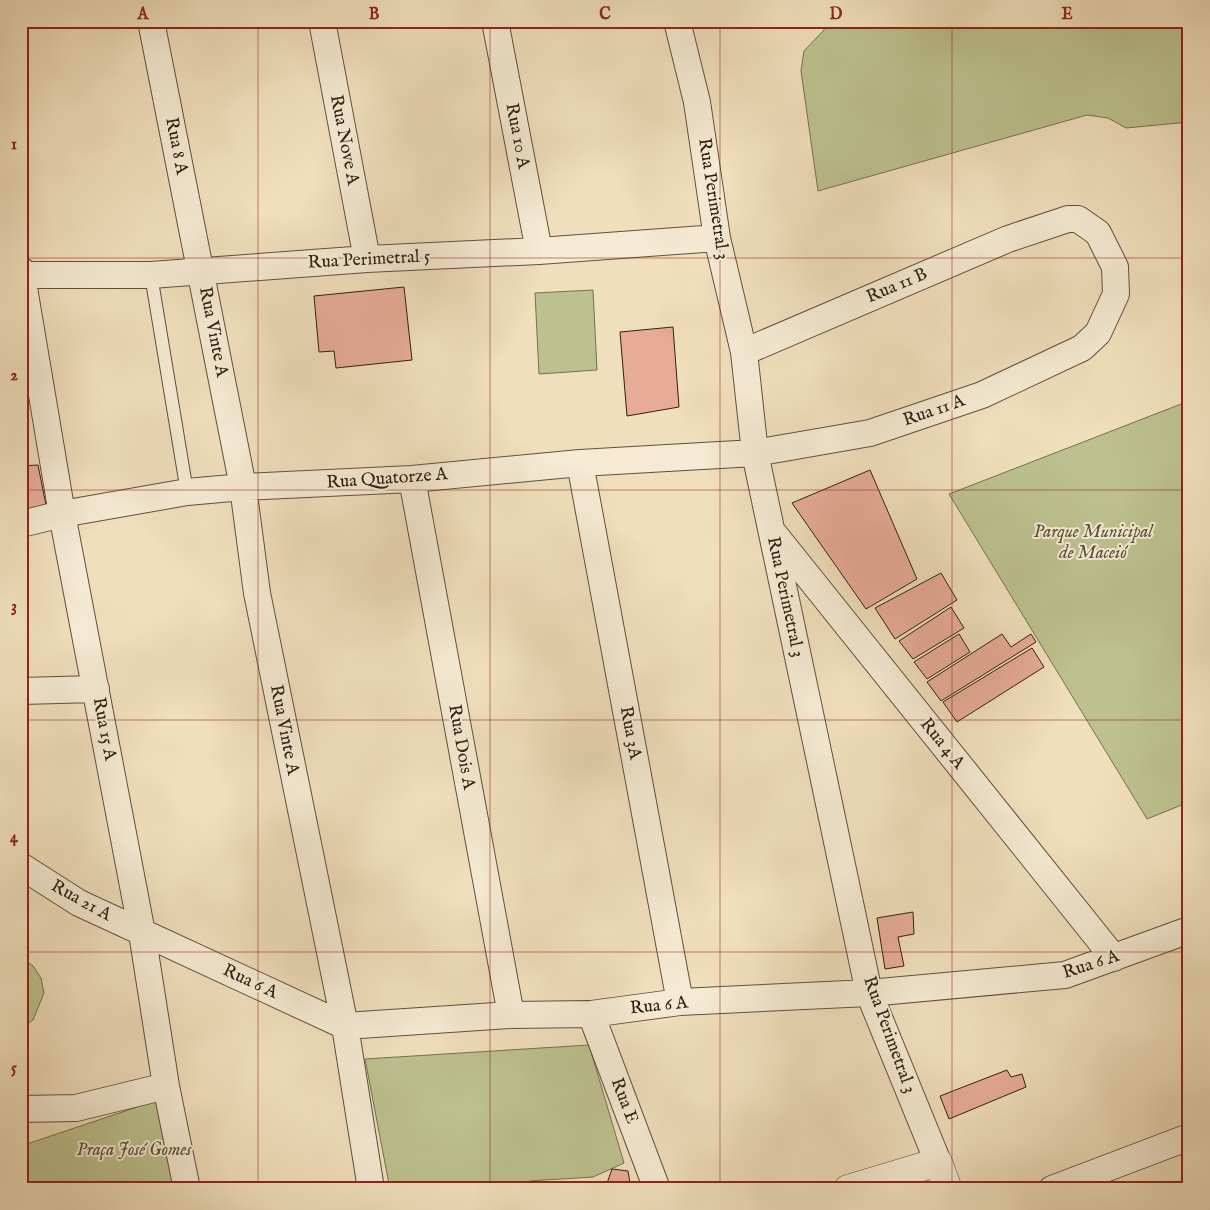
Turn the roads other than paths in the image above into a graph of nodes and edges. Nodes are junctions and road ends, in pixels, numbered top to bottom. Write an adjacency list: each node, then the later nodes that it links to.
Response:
1 (151, 21): 8 (street, Rua 8 A)
2 (322, 21): 7 (street, Rua Nove A)
3 (495, 21): 6 (street, Rua 10 A)
4 (677, 21): 5 (street, Rua Perimetral 3)
5 (717, 238): 6 (street, Rua Perimetral 5); 12 (street, Rua Perimetral 3)
6 (539, 251): 7 (street, Rua Perimetral 5)
7 (367, 260): 8 (street, Rua Perimetral 5)
8 (202, 271): 10 (street, Rua Perimetral 5); 16 (street, Rua Vinte A)
9 (22, 273): 10 (street, Rua Perimetral 5); 18 (street, Rua 15 A)
10 (151, 274): 17 (lane)
11 (1098, 333): 12 (street, Rua 11 B); 13 (street, Rua 11 A)
12 (744, 352): 13 (street, Rua Perimetral 3)
13 (756, 453): 14 (street, Rua Quatorze A); 20 (street, Rua Perimetral 3)
14 (580, 463): 15 (street, Rua Quatorze A); 28 (street, Rua 3A)
15 (412, 479): 16 (street, Rua Quatorze A); 30 (street, Rua Dois A)
16 (243, 487): 17 (street, Rua Quatorze A); 31 (street, Rua Vinte A)
17 (188, 492): 18 (street, Rua Quatorze A)
18 (62, 514): 19 (street, Rua Quatorze A); 21 (street, Rua 15 A)
19 (21, 524)
20 (771, 531): 26 (street, Rua 4 A); 27 (street, Rua Perimetral 3)
21 (96, 689): 22 (street); 25 (street, Rua 15 A)
22 (21, 691)
23 (21, 866): 25 (street, Rua 21 A)
24 (1189, 930): 26 (street, Rua 6 A)
25 (142, 933): 31 (street, Rua 6 A); 32 (street, Rua 15 A)
26 (1114, 958): 27 (street, Rua 6 A)
27 (869, 993): 28 (street, Rua 6 A); 35 (street, Rua Perimetral 3)
28 (680, 1002): 29 (street, Rua 6 A)
29 (591, 1014): 30 (street, Rua 6 A); 38 (street, Rua E)
30 (511, 1015): 31 (street, Rua 6 A)
31 (344, 1026): 37 (street, Rua Vinte A)
32 (166, 1086): 33 (street); 36 (street, Rua 15 A)
33 (21, 1110)
34 (1189, 1137): 41 (street)
35 (938, 1162): 39 (street); 40 (street)
36 (187, 1189)
37 (371, 1189)
38 (657, 1189)
39 (848, 1189)
40 (948, 1189)
41 (1052, 1189)

